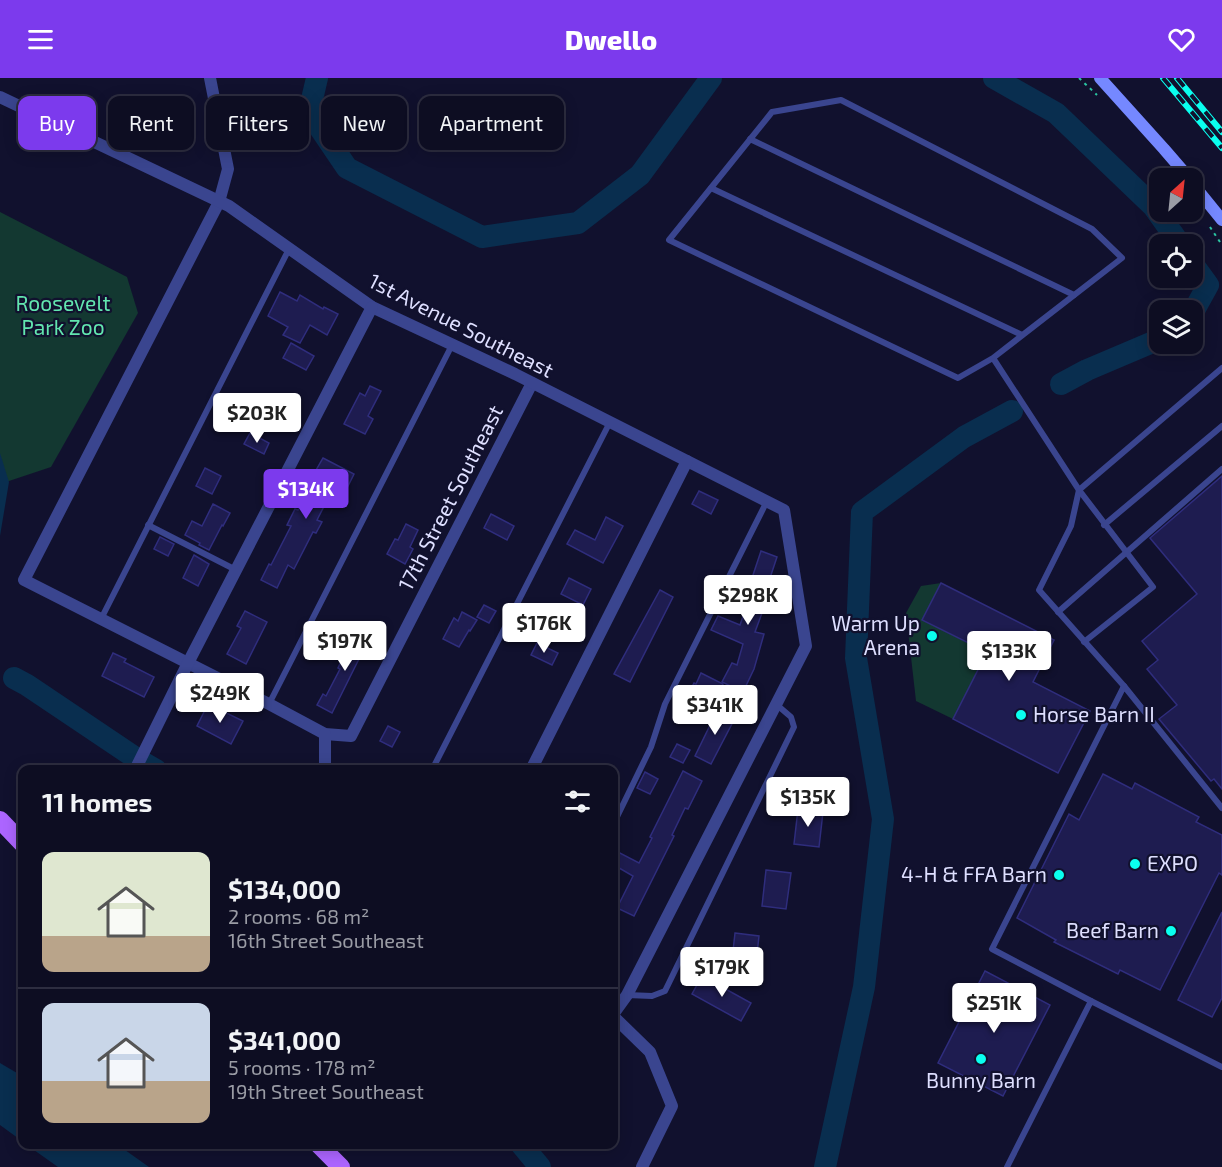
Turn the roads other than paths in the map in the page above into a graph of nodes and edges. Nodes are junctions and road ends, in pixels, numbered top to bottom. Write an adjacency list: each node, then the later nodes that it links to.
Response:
1 (210, 78): 8 (street)
2 (1100, 78): 5 (street)
3 (0, 97): 8 (street, 1st Avenue Southeast)
4 (750, 139): 6 (lane); 11 (lane); 11 (lane)
5 (1180, 168)
6 (711, 188): 13 (lane); 15 (lane)
7 (1203, 197): 9 (street)
8 (219, 202): 10 (street, 1st Avenue Southeast); 29 (street)
9 (1222, 220)
10 (289, 249): 12 (street, 1st Avenue Southeast); 24 (lane)
11 (1074, 295): 13 (lane)
12 (372, 307): 14 (street, 1st Avenue Southeast); 27 (street)
13 (1022, 335): 15 (lane)
14 (452, 345): 17 (street, 1st Avenue Southeast); 33 (lane)
15 (993, 358): 22 (lane)
16 (1222, 368): 22 (lane)
17 (532, 383): 18 (street, 1st Avenue Southeast); 35 (street, 17th Street Southeast)
18 (610, 422): 20 (street, 1st Avenue Southeast); 38 (lane)
19 (1222, 426): 25 (lane)
20 (687, 461): 23 (street, 1st Avenue Southeast); 39 (street)
21 (1222, 469): 26 (lane)
22 (1078, 490): 25 (lane); 28 (lane)
23 (767, 501): 34 (street, 1st Avenue Southeast); 41 (lane)
24 (148, 525): 27 (lane); 29 (lane)
25 (1104, 525): 26 (lane)
26 (1125, 552): 28 (lane); 30 (lane)
27 (236, 570): 31 (street)
28 (1058, 612): 30 (lane)
29 (100, 619): 31 (street)
30 (1084, 642): 32 (lane)
31 (188, 663): 33 (street); 36 (street)
32 (1124, 686): 40 (lane); 45 (lane)
33 (269, 704): 35 (street)
34 (777, 705): 44 (street); 44 (lane)
35 (326, 734): 37 (street)
36 (138, 765)
37 (325, 765)
38 (435, 765)
39 (534, 765)
40 (1222, 808)
41 (618, 815)
42 (0, 820): 43 (main road)
43 (18, 839)
44 (627, 995): 46 (street)
45 (1091, 1001): 48 (lane); 52 (lane)
46 (618, 1009)
47 (618, 1019): 51 (street)
48 (1222, 1068)
49 (323, 1149): 50 (main road)
50 (341, 1167)
51 (642, 1167)
52 (1007, 1167)

